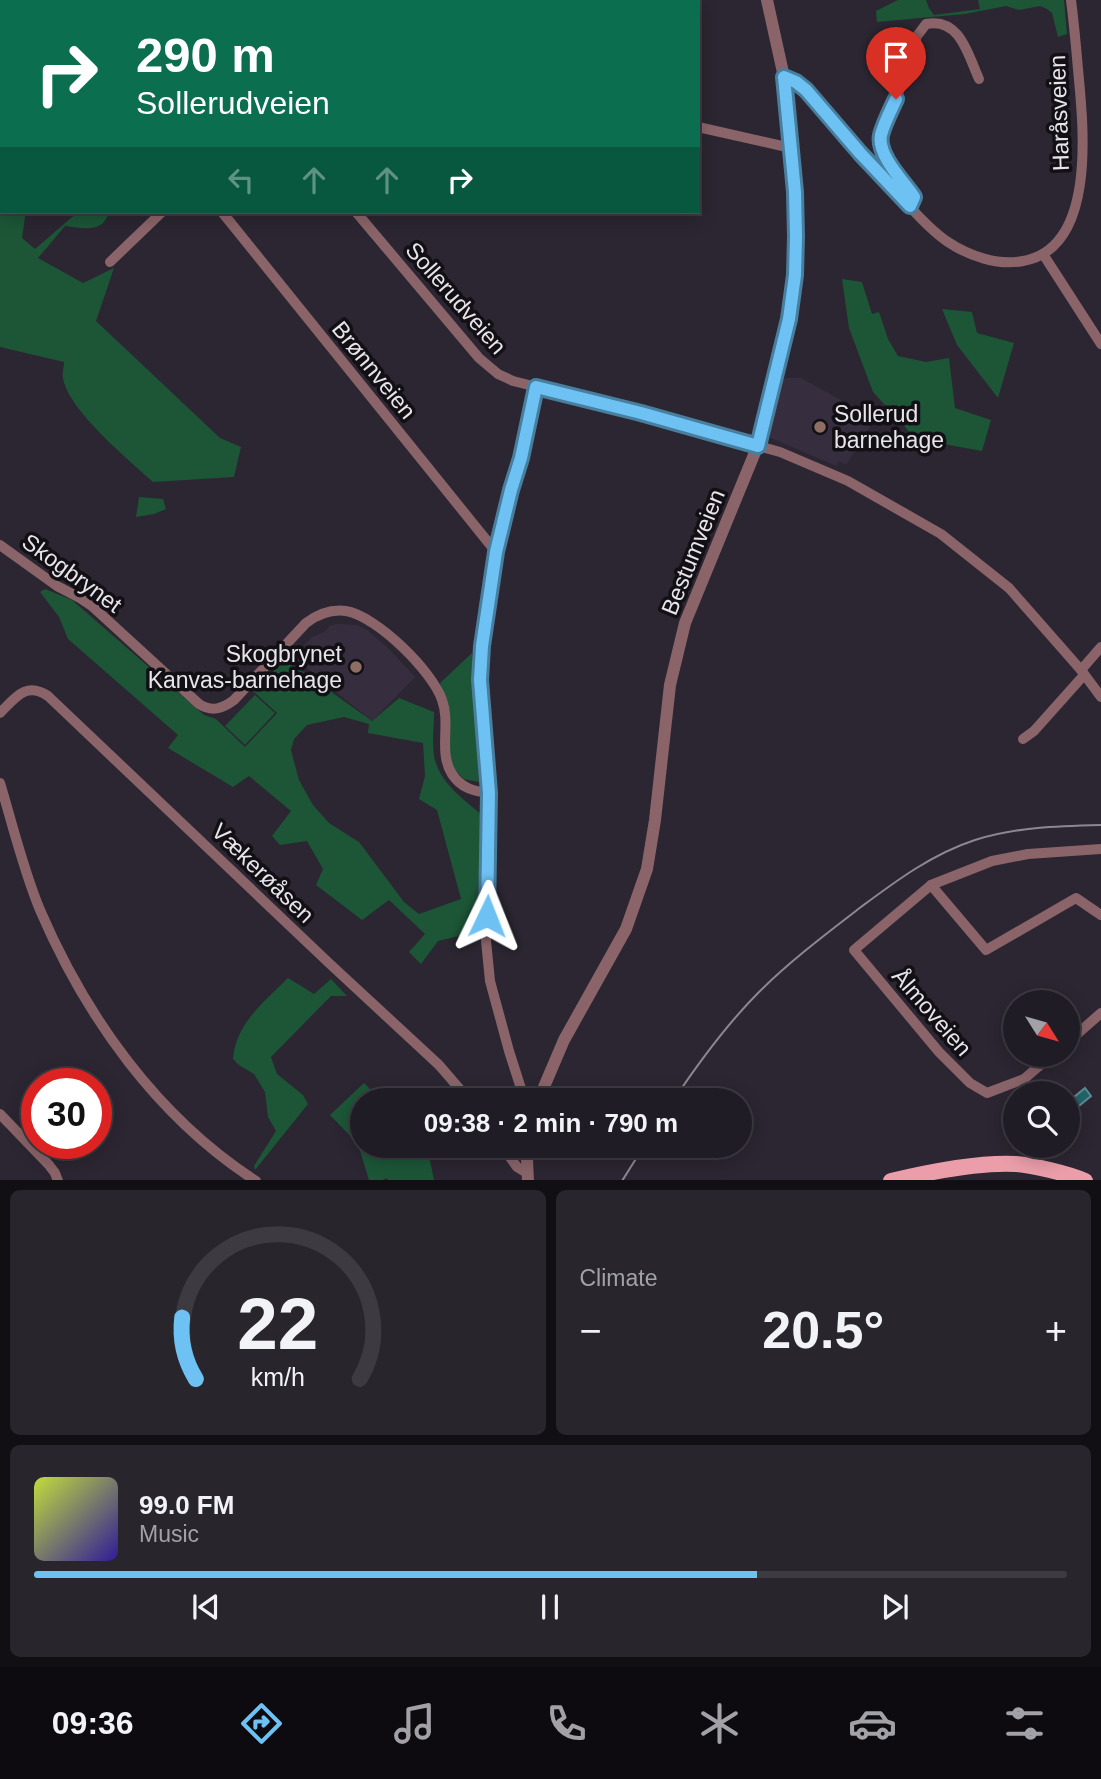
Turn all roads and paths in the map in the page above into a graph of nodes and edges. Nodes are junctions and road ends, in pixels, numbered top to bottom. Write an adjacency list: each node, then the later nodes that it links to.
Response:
1 (767, 0): 3 (street, Bestumveien)
2 (1071, 0): 11 (street, Haråsveien)
3 (784, 77): 6 (street, Bestumveien); 7 (street)
4 (979, 79): 7 (street)
5 (700, 127): 6 (street)
6 (791, 148): 15 (street, Bestumveien)
7 (910, 206): 11 (street)
8 (160, 214): 12 (street)
9 (224, 214): 17 (street, Brønnveien)
10 (358, 214): 14 (street, Sollerudveien)
11 (1043, 254): 13 (street)
12 (110, 262)
13 (1101, 344)
14 (536, 387): 15 (street, Sollerudveien); 17 (street)
15 (758, 446): 19 (street, Sollerudveien); 33 (street, Bestumveien)
16 (0, 545): 24 (street, Skogbrynet)
17 (496, 552): 24 (street)
18 (1101, 647): 19 (street)
19 (1083, 672): 20 (street, Sollerudveien); 22 (street)
20 (1101, 697)
21 (0, 713): 31 (street, Vækerøåsen)
22 (1023, 739)
23 (0, 783): 39 (street)
24 (489, 793): 32 (street)
25 (1101, 849): 26 (street)
26 (931, 885): 27 (street); 30 (street, Ålmoveien)
27 (1101, 915)
28 (1101, 1013): 29 (street)
29 (1080, 1031)
30 (1037, 1068)
31 (459, 1088)
32 (521, 1088)
33 (544, 1088)
34 (0, 1114): 38 (street)
35 (511, 1158): 37 (street)
36 (528, 1158): 37 (street)
37 (527, 1177)
38 (58, 1180)
39 (255, 1180)
40 (896, 1180): 41 (main road)
41 (1081, 1180)

